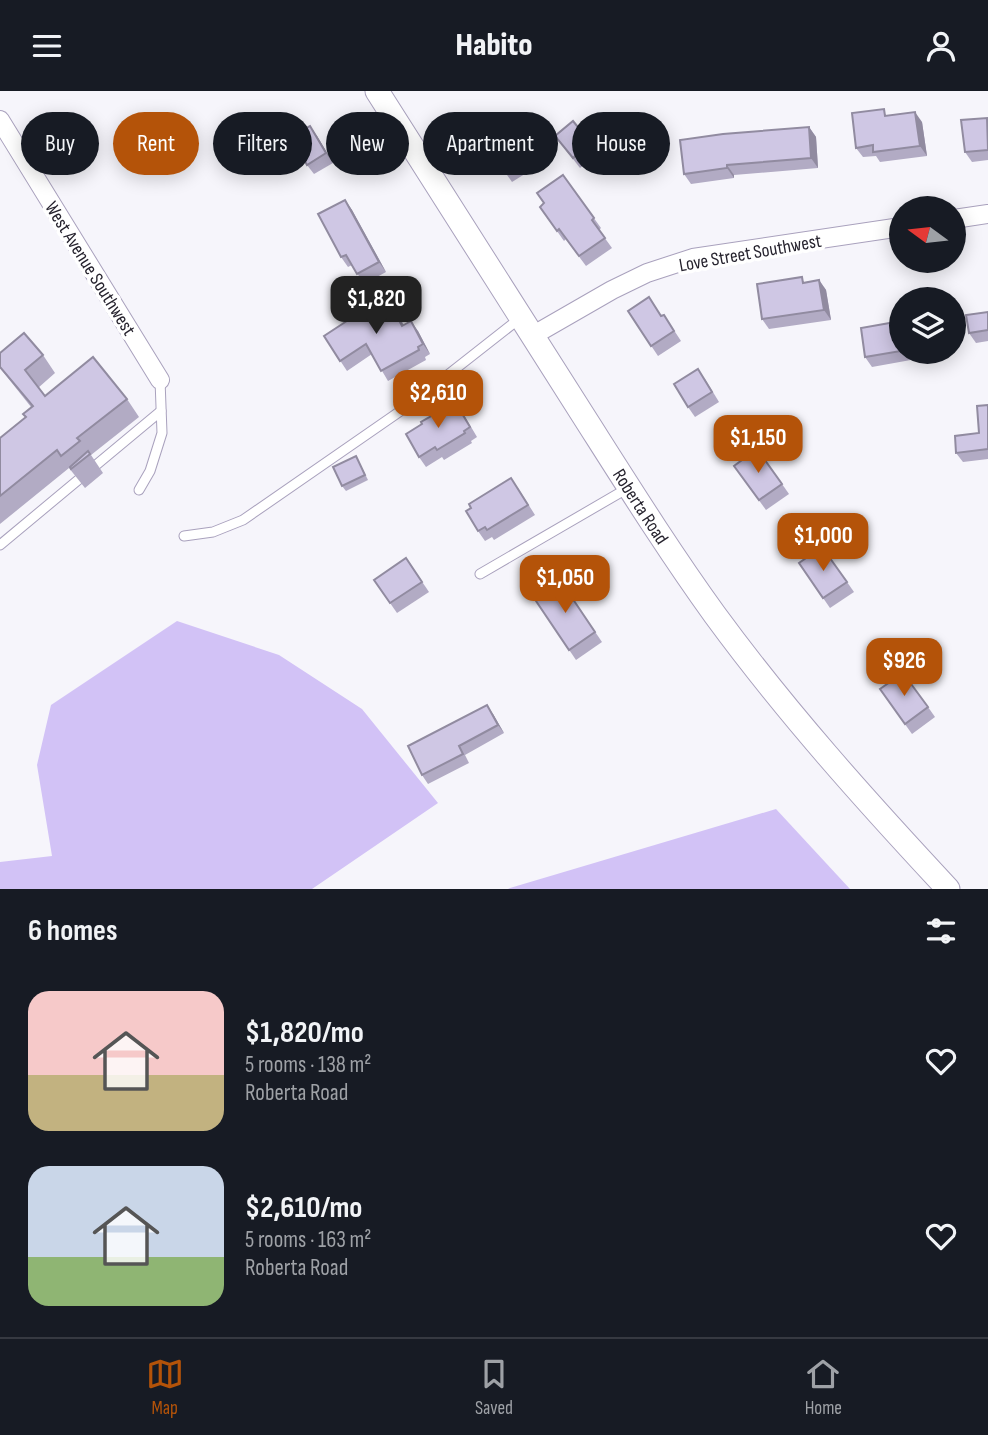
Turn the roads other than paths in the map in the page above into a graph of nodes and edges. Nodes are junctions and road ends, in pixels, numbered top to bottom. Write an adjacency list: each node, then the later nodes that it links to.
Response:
1 (377, 91): 6 (street, Roberta Road)
2 (0, 120): 7 (street, West Avenue Southwest)
3 (988, 214): 4 (street)
4 (966, 217)
5 (889, 229): 6 (street, Love Street Southwest)
6 (527, 327): 9 (street, Roberta Road); 11 (lane)
7 (160, 380): 8 (lane)
8 (161, 411): 10 (lane); 12 (lane)
9 (629, 487): 13 (lane); 14 (street, Roberta Road)
10 (139, 490)
11 (184, 536)
12 (0, 545)
13 (480, 574)
14 (948, 889)

